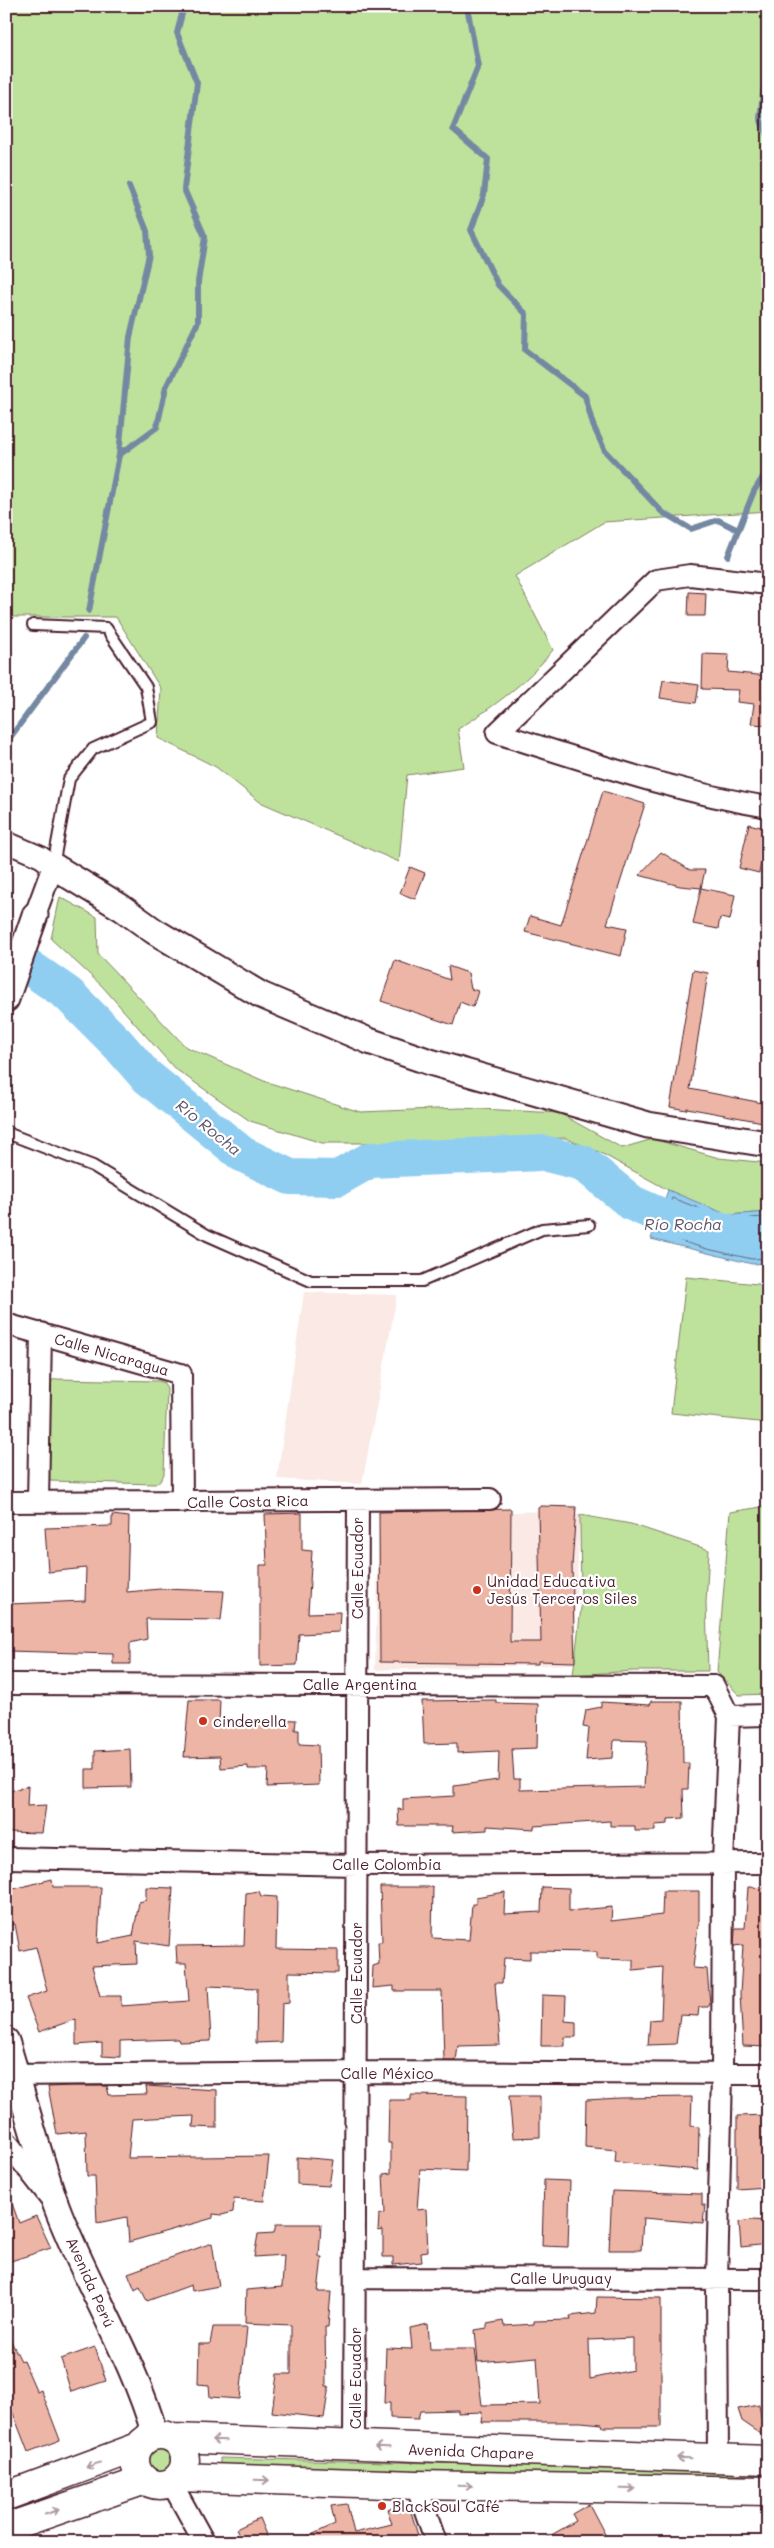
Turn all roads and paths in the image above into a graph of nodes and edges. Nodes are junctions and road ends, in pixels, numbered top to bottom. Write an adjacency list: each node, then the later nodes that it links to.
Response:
1 (768, 584): 3 (street)
2 (33, 625): 5 (lane)
3 (768, 807)
4 (6, 842): 5 (street)
5 (53, 866): 6 (street); 9 (street)
6 (35, 915): 7 (street)
7 (6, 999)
8 (6, 1131): 10 (lane)
9 (768, 1144)
10 (589, 1225)
11 (6, 1324): 12 (street, Calle Nicaragua)
12 (41, 1333): 16 (street); 17 (street, Calle Nicaragua)
13 (490, 1499): 14 (street, Calle Costa Rica)
14 (358, 1500): 17 (street, Calle Costa Rica); 19 (street, Calle Ecuador)
15 (6, 1502): 16 (street, Calle Costa Rica)
16 (38, 1502): 17 (street, Calle Costa Rica)
17 (182, 1502)
18 (6, 1684): 19 (street, Calle Argentina)
19 (357, 1684): 21 (street, Calle Argentina); 25 (street, Calle Ecuador)
20 (768, 1714): 21 (street)
21 (729, 1716): 23 (street)
22 (6, 1858): 25 (street, Calle Colombia)
23 (723, 1863): 24 (street, Calle Colombia); 25 (street, Calle Colombia); 30 (street)
24 (768, 1863)
25 (356, 1865): 27 (street, Calle Ecuador)
26 (6, 2041): 29 (street)
27 (356, 2072): 29 (street, Calle México); 30 (street, Calle México); 33 (street, Calle Ecuador)
28 (768, 2074): 30 (street, Calle México)
29 (12, 2075): 32 (street)
30 (722, 2075): 34 (street)
31 (6, 2141): 32 (street, Avenida Perú)
32 (56, 2205): 36 (street, Avenida Perú)
33 (355, 2278): 34 (street, Calle Uruguay); 37 (street, Calle Ecuador)
34 (717, 2279): 35 (street, Calle Uruguay); 38 (street)
35 (768, 2279)
36 (156, 2440): 37 (main road, Avenida Chapare, one-way to 36); 40 (main road); 40 (main road); 43 (main road, Avenida Chapare, one-way to 43)
37 (354, 2446): 38 (main road, Avenida Chapare, one-way to 37)
38 (718, 2460): 39 (main road, Avenida Chapare)
39 (768, 2460)
40 (165, 2480): 41 (main road, one-way to 41); 44 (main road, one-way to 40); 45 (street)
41 (416, 2485): 42 (main road, one-way to 42); 46 (street)
42 (768, 2491)
43 (6, 2496)
44 (6, 2528)
45 (204, 2542)
46 (436, 2542)

